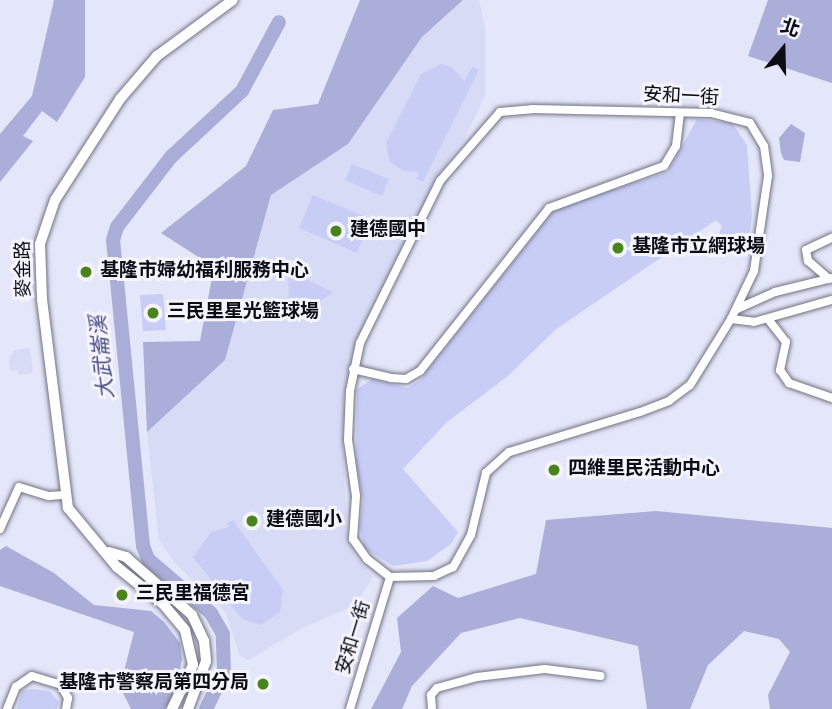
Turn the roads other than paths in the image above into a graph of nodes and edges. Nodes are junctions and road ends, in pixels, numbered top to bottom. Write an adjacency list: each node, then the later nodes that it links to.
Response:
1 (229, 1): 11 (street, 麥金路)
2 (680, 114): 6 (street, 安和一街); 9 (street); 9 (street, 安和一街)
3 (832, 238): 4 (street)
4 (830, 278): 6 (street)
5 (832, 300): 7 (street)
6 (737, 309): 8 (street, 安和一街)
7 (768, 318): 8 (street); 10 (street)
8 (732, 319): 14 (street, 安和一街)
9 (354, 369): 14 (street, 安和一街)
10 (832, 398)
11 (65, 495): 12 (street); 13 (street, 麥金路)
12 (0, 529)
13 (109, 552): 18 (street, 麥金路); 19 (street, 麥金路)
14 (390, 577): 20 (street, 安和一街)
15 (601, 676): 21 (street)
16 (7, 709): 17 (street)
17 (66, 709)
18 (172, 709)
19 (188, 709)
20 (350, 709)
21 (432, 709)

